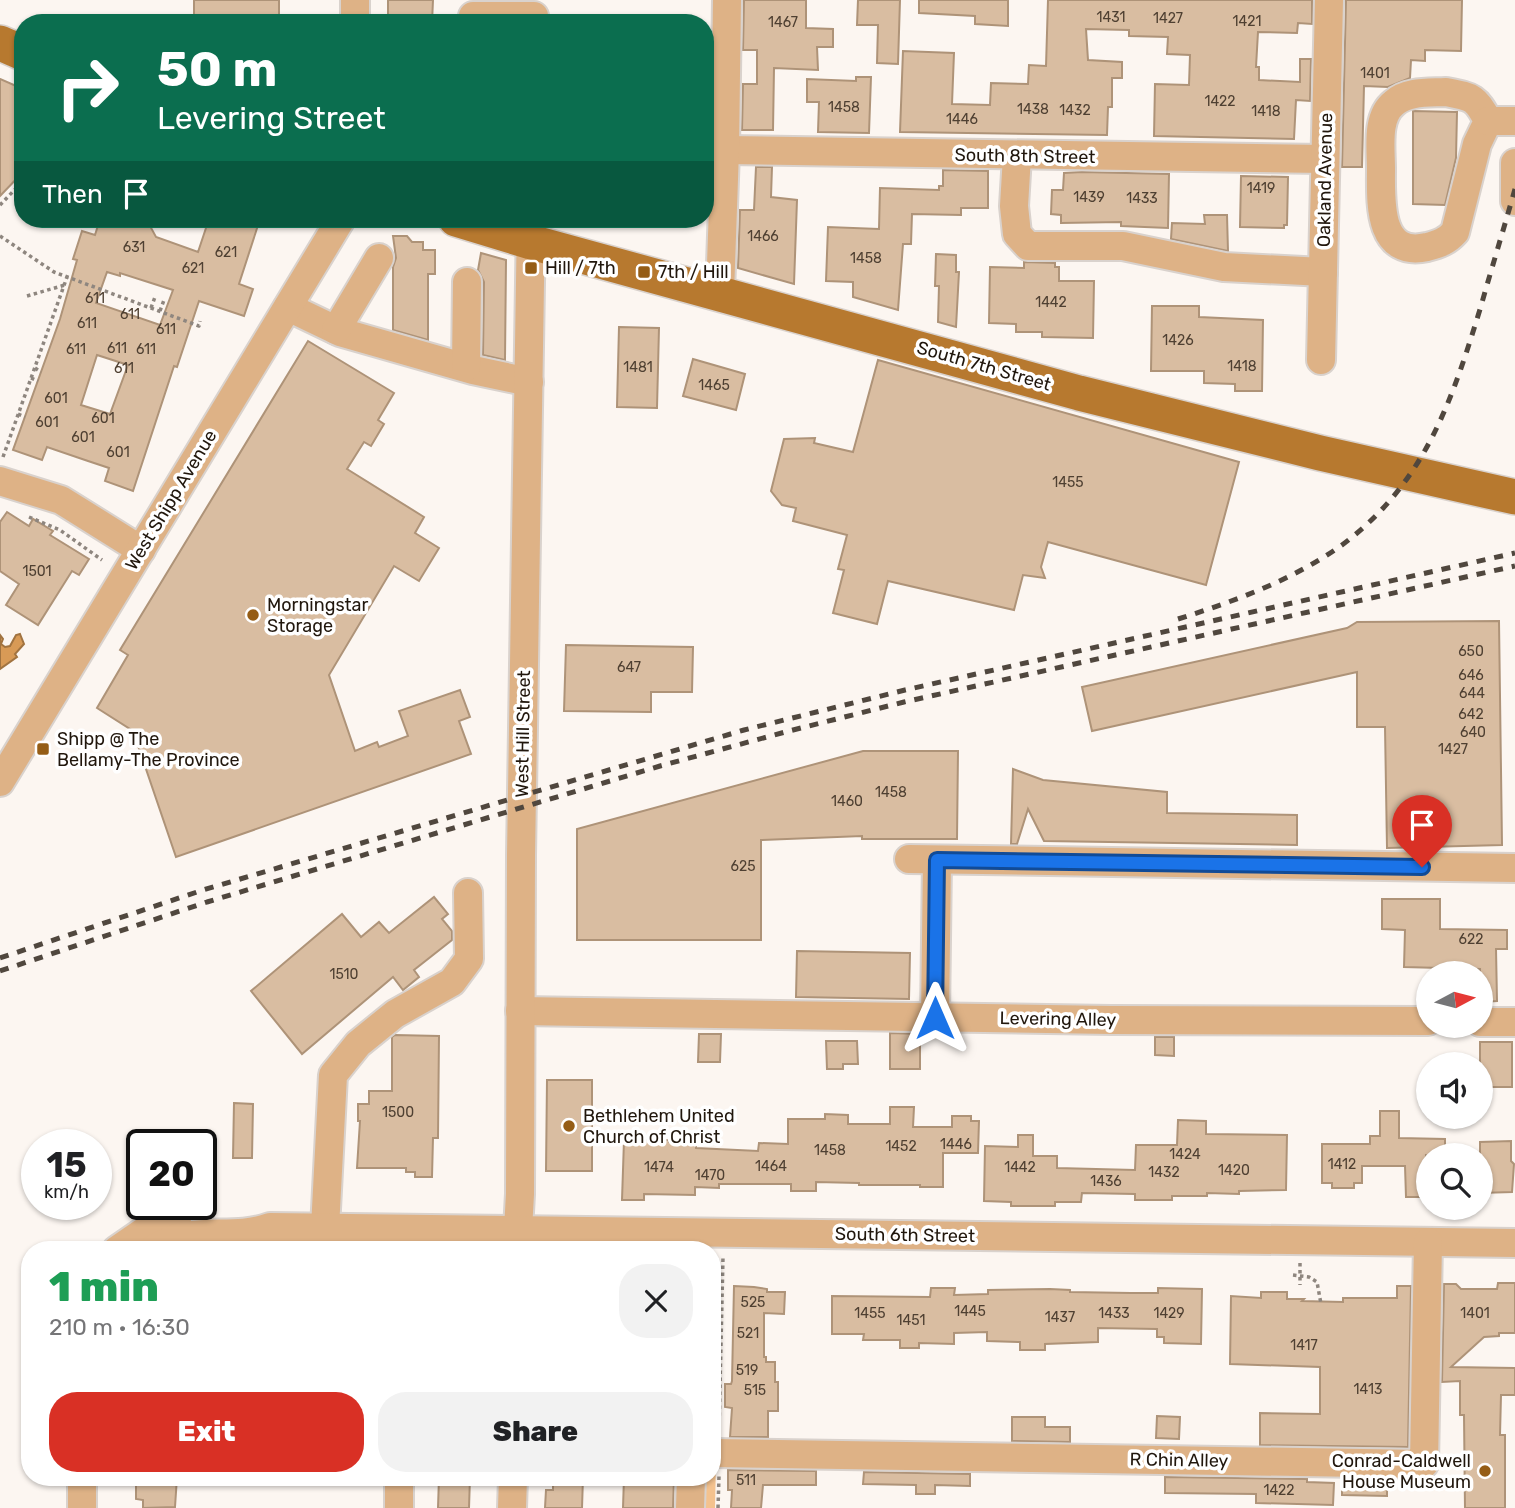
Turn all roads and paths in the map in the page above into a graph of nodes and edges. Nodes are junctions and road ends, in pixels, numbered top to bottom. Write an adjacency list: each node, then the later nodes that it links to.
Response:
1 (727, 0): 6 (street)
2 (1329, 0): 8 (street, Oakland Avenue)
3 (534, 13): 4 (street)
4 (514, 14)
5 (1501, 121): 5 (street)
6 (725, 150): 7 (street, South 8th Street); 21 (street)
7 (1017, 156): 8 (street, South 8th Street); 17 (street)
8 (1325, 159): 17 (street, Oakland Avenue)
9 (1515, 163): 11 (street)
10 (14, 190): 12 (path)
11 (1515, 201)
12 (0, 205)
13 (336, 228): 25 (street, West Shipp Avenue)
14 (531, 230): 21 (main road, South 7th Street); 38 (street, West Hill Street)
15 (0, 236): 18 (path)
16 (379, 258): 30 (street)
17 (1323, 272): 32 (street, Oakland Avenue)
18 (67, 277): 20 (path); 26 (path)
19 (467, 282): 34 (street)
20 (65, 285): 22 (path); 29 (path)
21 (720, 293): 43 (main road, South 7th Street)
22 (27, 296)
23 (155, 297): 26 (path)
24 (164, 300): 27 (path)
25 (288, 307): 30 (street); 45 (street, West Shipp Avenue)
26 (151, 308): 27 (path)
27 (160, 311): 28 (path)
28 (201, 321)
29 (48, 330): 31 (path); 33 (path)
30 (336, 330): 34 (street)
31 (54, 334)
32 (1321, 360)
33 (35, 368): 35 (path); 36 (path)
34 (466, 368): 38 (street)
35 (41, 372)
36 (31, 378): 37 (path); 39 (path)
37 (38, 381)
38 (529, 382): 52 (street, West Hill Street)
39 (18, 414): 40 (path); 41 (path)
40 (26, 417)
41 (0, 465)
42 (0, 481): 45 (street)
43 (1515, 497)
44 (27, 516): 46 (path)
45 (141, 550): 47 (street, West Shipp Avenue)
46 (102, 560)
47 (4, 767)
48 (909, 859): 49 (street)
49 (937, 860): 50 (street); 53 (street)
50 (1515, 868)
51 (468, 893): 57 (street)
52 (520, 1011): 53 (street, Levering Alley); 59 (street, West Hill Street)
53 (935, 1018): 54 (street, Levering Alley)
54 (1416, 1021)
55 (1493, 1021): 56 (street)
56 (1515, 1022)
57 (324, 1228): 58 (street, South 6th Street); 59 (street, South 6th Street)
58 (278, 1235): 60 (street); 61 (street)
59 (517, 1240): 62 (street, South 6th Street)
60 (131, 1241)
61 (164, 1241)
62 (1429, 1242): 63 (street, South 6th Street); 71 (street, R Chin Alley)
63 (1515, 1243)
64 (723, 1257): 70 (path)
65 (1300, 1261): 67 (path)
66 (1293, 1275): 67 (path)
67 (1300, 1276): 68 (path); 69 (path)
68 (1300, 1285)
69 (1321, 1304)
70 (721, 1313)
71 (721, 1453)
72 (82, 1486): 77 (street)
73 (399, 1486): 78 (street)
74 (513, 1486): 79 (street)
75 (691, 1486): 80 (street)
76 (717, 1486): 81 (path)
77 (82, 1508)
78 (399, 1508)
79 (512, 1508)
80 (690, 1508)
81 (718, 1508)

